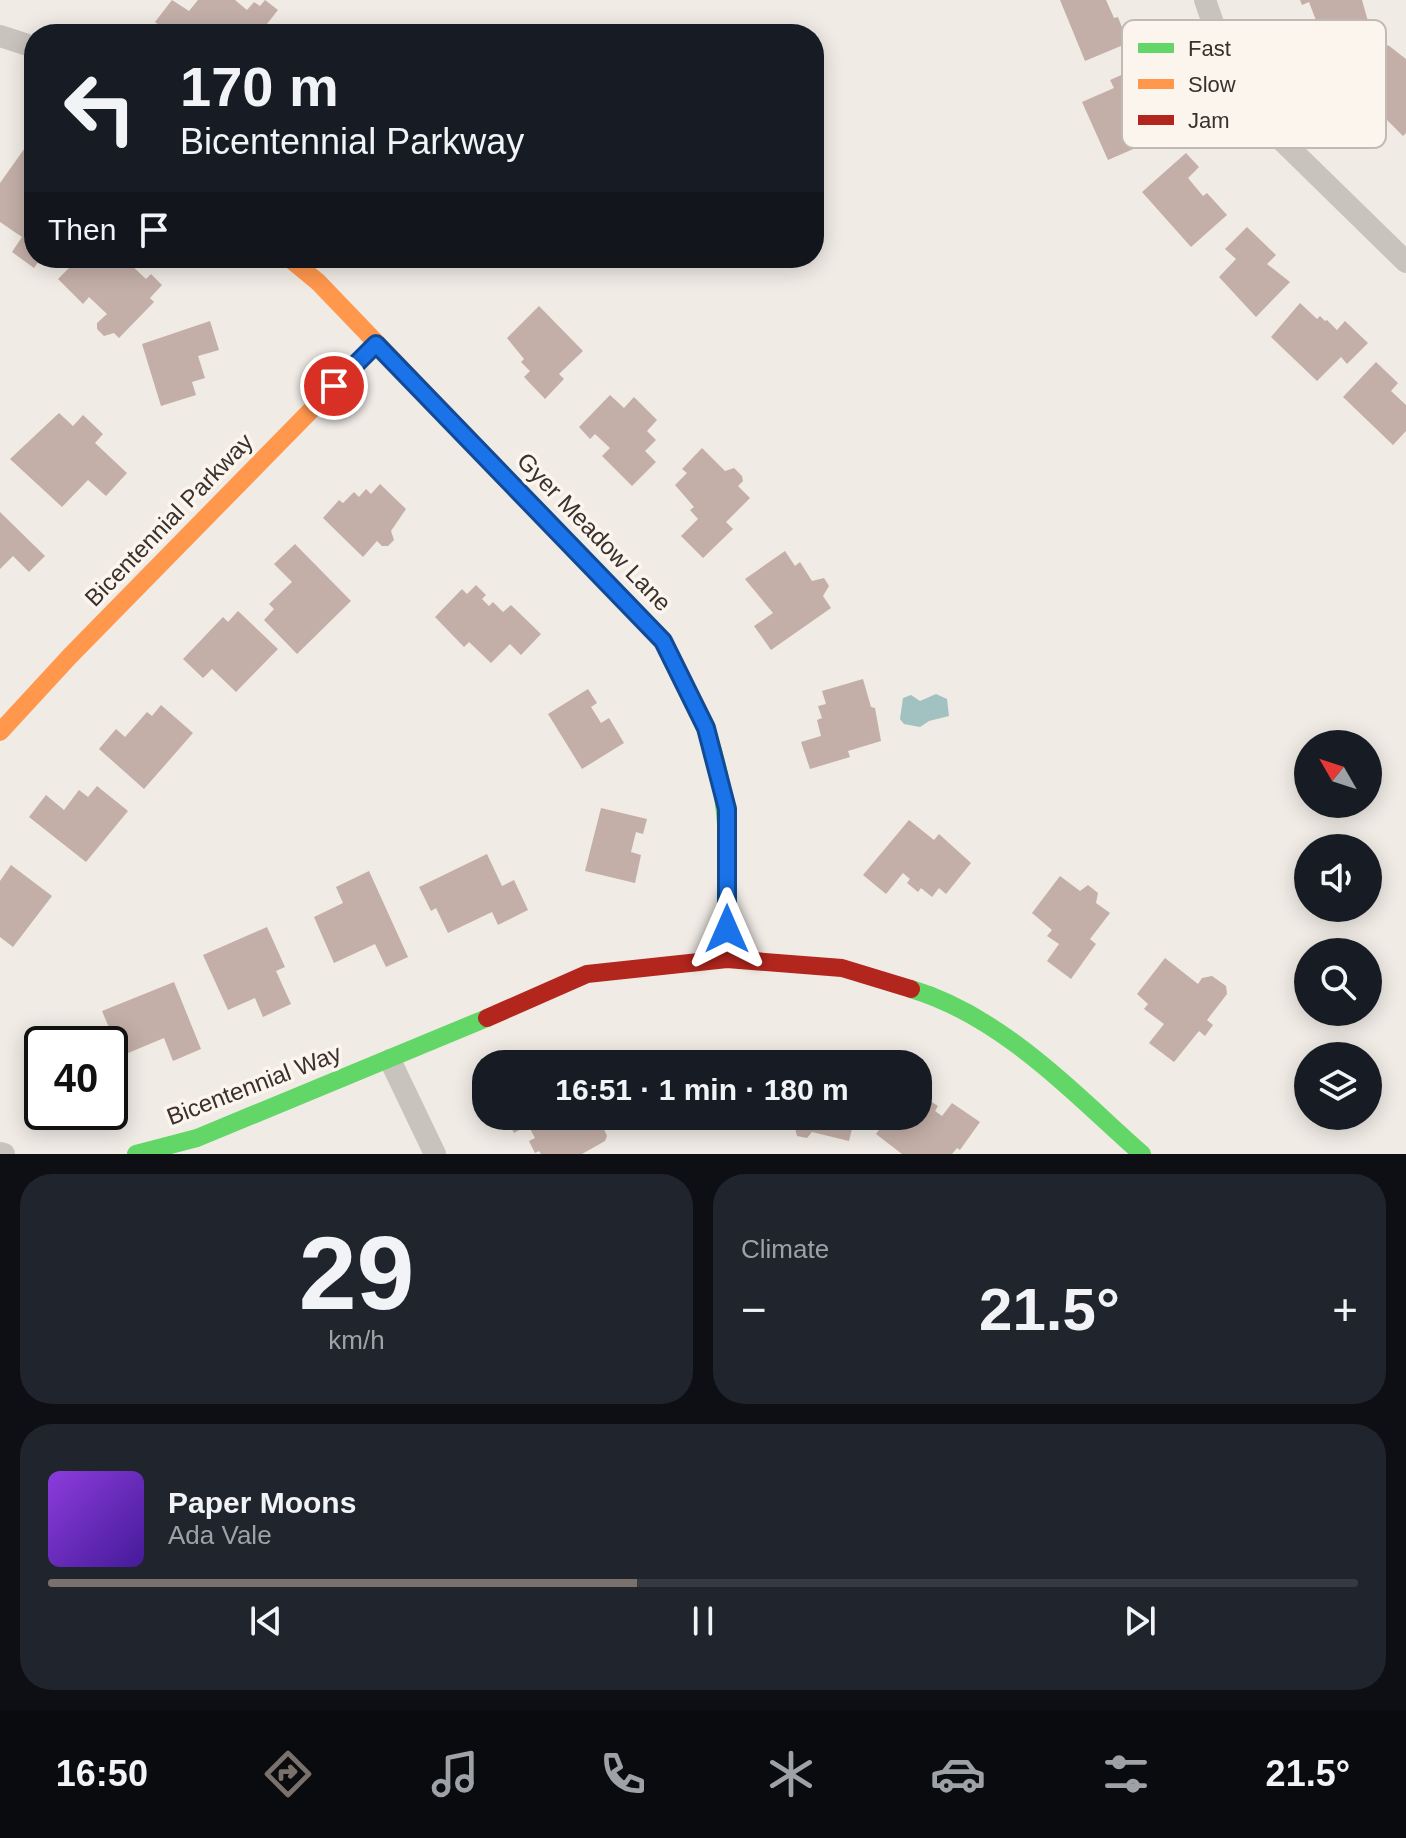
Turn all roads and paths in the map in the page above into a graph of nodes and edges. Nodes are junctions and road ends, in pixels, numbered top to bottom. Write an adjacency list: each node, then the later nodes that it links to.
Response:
1 (1205, 0): 2 (street)
2 (1212, 20)
3 (0, 36): 4 (street)
4 (24, 44)
5 (1290, 148): 6 (street)
6 (1406, 262)
7 (301, 268): 8 (street, Gyer Meadow Lane)
8 (376, 344): 9 (street, Bicentennial Parkway); 10 (street, Gyer Meadow Lane)
9 (0, 732)
10 (727, 959): 11 (street); 14 (street)
11 (390, 1060): 12 (street, Bicentennial Way); 13 (street)
12 (136, 1154)
13 (435, 1154)
14 (1142, 1154)

